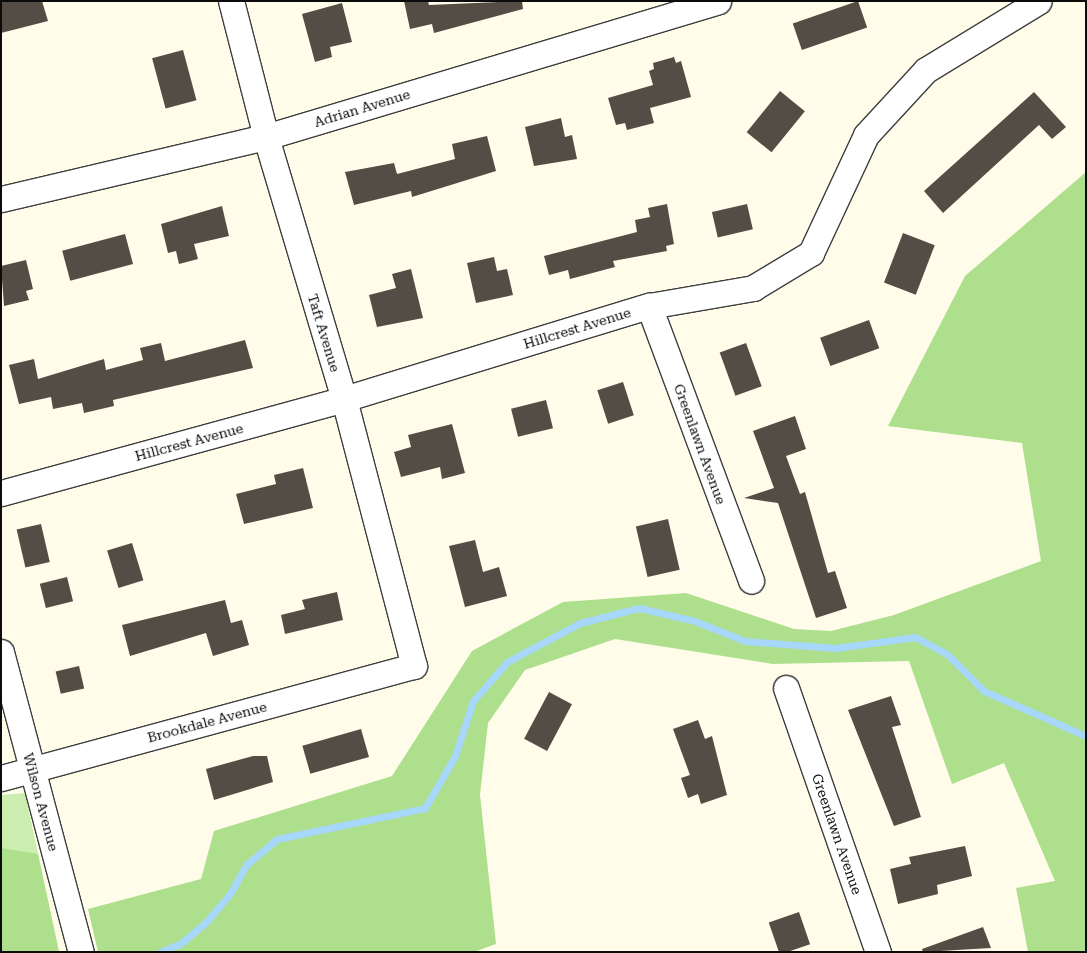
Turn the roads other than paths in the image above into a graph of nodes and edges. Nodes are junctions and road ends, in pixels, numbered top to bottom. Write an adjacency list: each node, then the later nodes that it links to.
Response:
1 (231, 1): 4 (street, Taft Avenue)
2 (718, 1): 4 (street, Adrian Avenue)
3 (1039, 1): 6 (street, Hillcrest Avenue)
4 (266, 137): 5 (street, Adrian Avenue); 7 (street, Taft Avenue)
5 (1, 199)
6 (649, 306): 7 (street, Hillcrest Avenue); 9 (street, Greenlawn Avenue)
7 (344, 399): 8 (street, Hillcrest Avenue); 11 (street, Taft Avenue)
8 (1, 493)
9 (751, 582)
10 (1, 652): 13 (street, Wilson Avenue)
11 (414, 666): 13 (street, Brookdale Avenue)
12 (786, 688): 16 (street, Greenlawn Avenue)
13 (32, 769): 14 (street, Brookdale Avenue); 15 (street, Wilson Avenue)
14 (1, 778)
15 (81, 952)
16 (878, 952)

